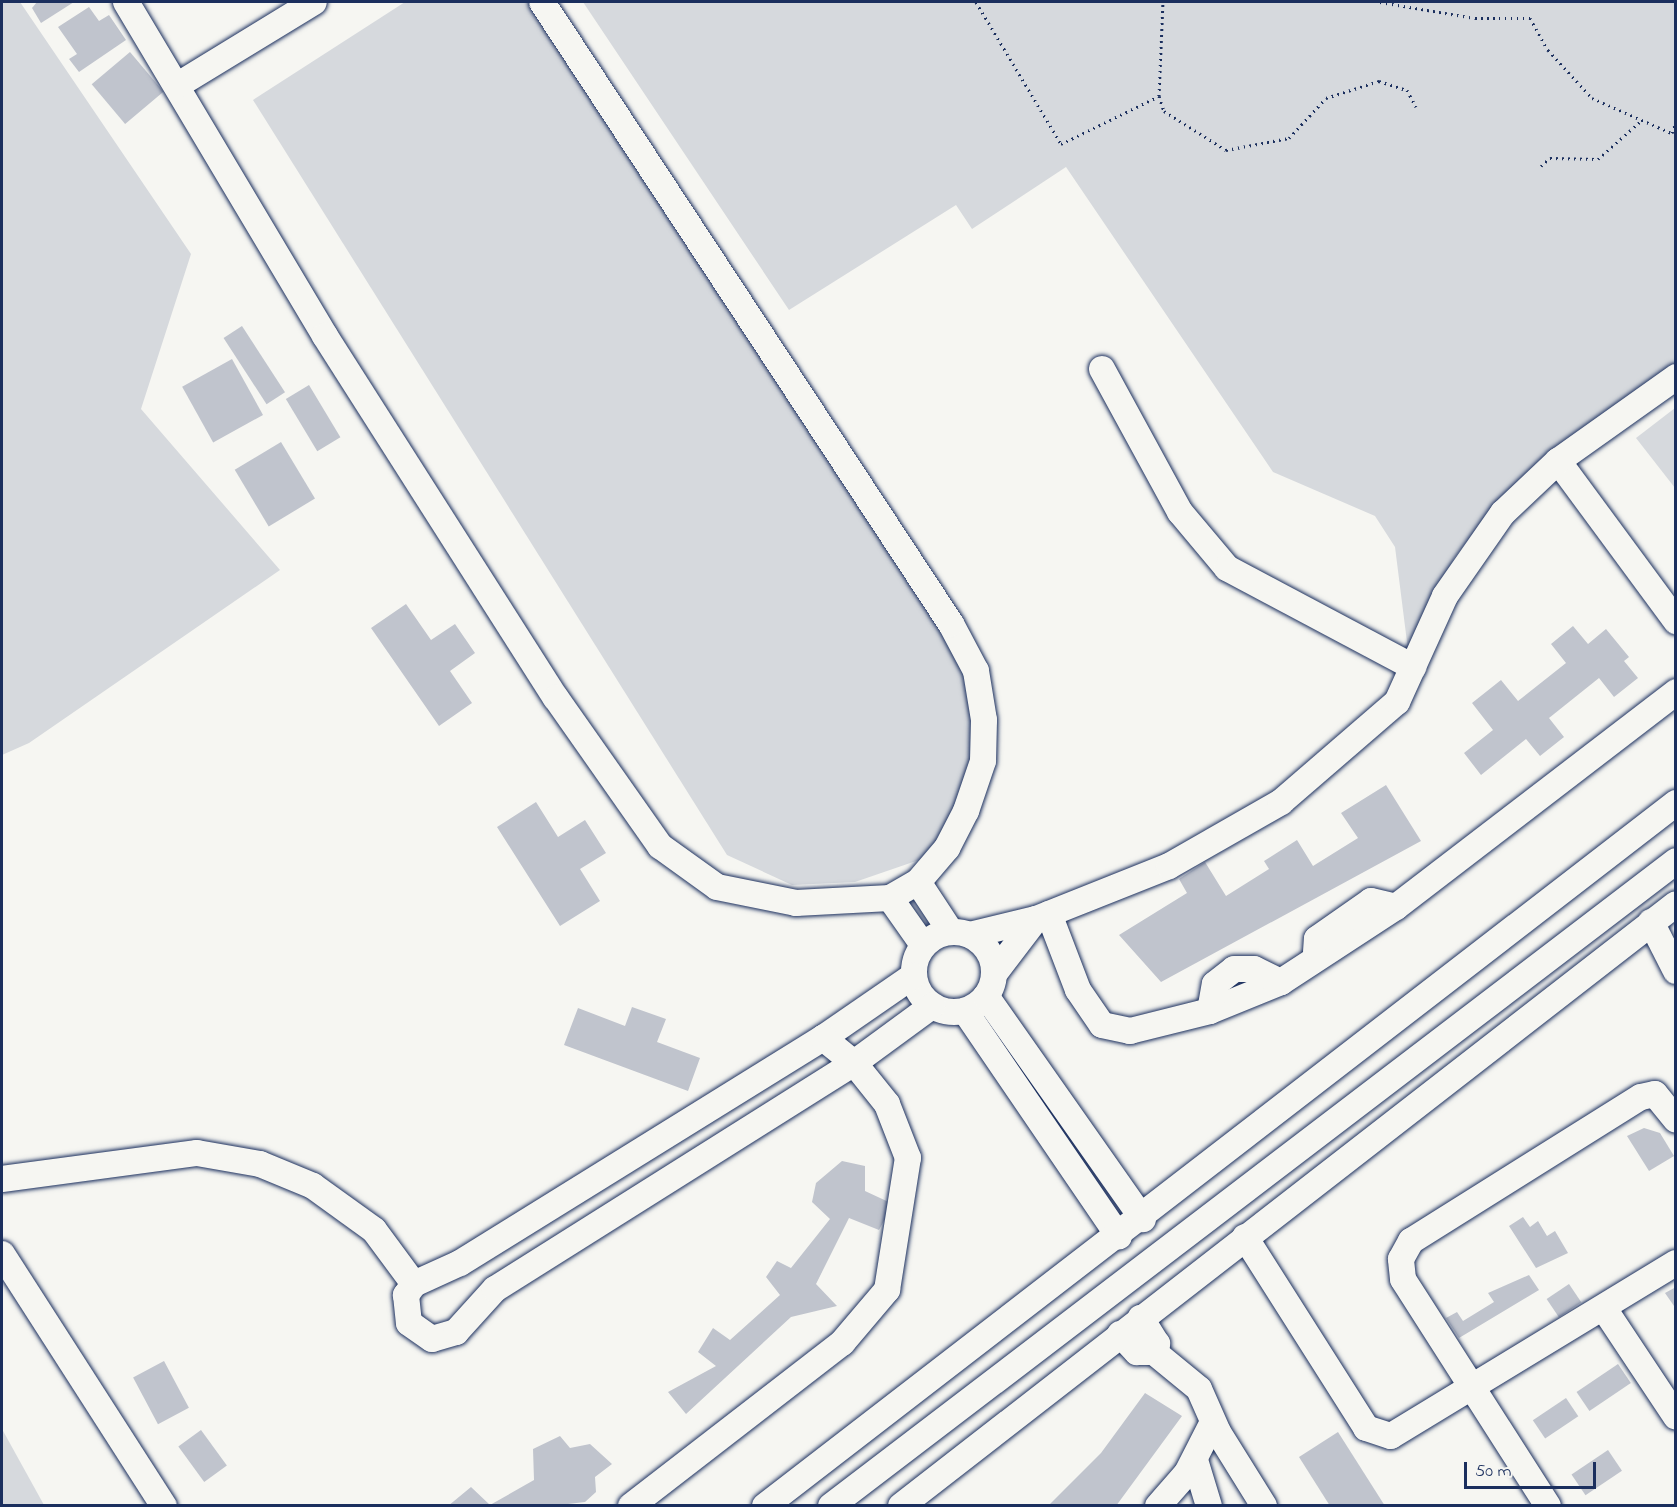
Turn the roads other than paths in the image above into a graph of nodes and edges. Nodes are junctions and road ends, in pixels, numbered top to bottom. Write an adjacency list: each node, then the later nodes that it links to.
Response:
1 (126, 2): 4 (street)
2 (542, 2): 13 (street)
3 (307, 3): 4 (street)
4 (178, 85): 14 (street)
5 (1102, 369): 9 (street)
6 (1676, 377): 7 (street)
7 (1558, 461): 8 (street); 9 (street)
8 (1676, 621)
9 (1413, 667): 16 (street)
10 (1676, 692): 16 (street)
11 (1676, 803): 31 (street)
12 (1676, 861): 48 (street)
13 (918, 882): 14 (street); 18 (street)
14 (890, 898): 19 (street)
15 (1676, 904): 17 (street)
16 (1043, 916): 18 (street); 22 (street)
17 (1644, 928): 20 (street); 33 (street)
18 (961, 933): 19 (street); 22 (street)
19 (923, 945): 21 (street)
20 (1670, 963)
21 (914, 976): 23 (street); 25 (street)
22 (990, 985): 24 (street); 27 (street)
23 (932, 1006): 24 (street); 26 (street)
24 (964, 1011): 29 (street)
25 (823, 1038): 26 (street); 36 (street)
26 (854, 1063): 36 (street); 46 (street)
27 (1072, 1118): 29 (street); 31 (street)
28 (1676, 1120): 41 (street)
29 (1048, 1132): 32 (street)
30 (2, 1179): 36 (street)
31 (1143, 1219): 32 (street)
32 (1119, 1237): 47 (street)
33 (1245, 1237): 38 (street); 41 (street)
34 (2, 1254): 45 (street)
35 (1676, 1263): 37 (street)
36 (414, 1284)
37 (1605, 1310): 41 (street); 42 (street)
38 (1141, 1318): 39 (street); 40 (street)
39 (1120, 1334): 40 (street); 49 (street)
40 (1154, 1352): 43 (street)
41 (1470, 1391): 53 (street)
42 (1676, 1417)
43 (1213, 1422): 44 (street); 52 (street)
44 (1195, 1460): 50 (street); 51 (street)
45 (164, 1506)
46 (631, 1506)
47 (765, 1506)
48 (831, 1506)
49 (901, 1506)
50 (1158, 1506)
51 (1209, 1506)
52 (1264, 1506)
53 (1548, 1506)

